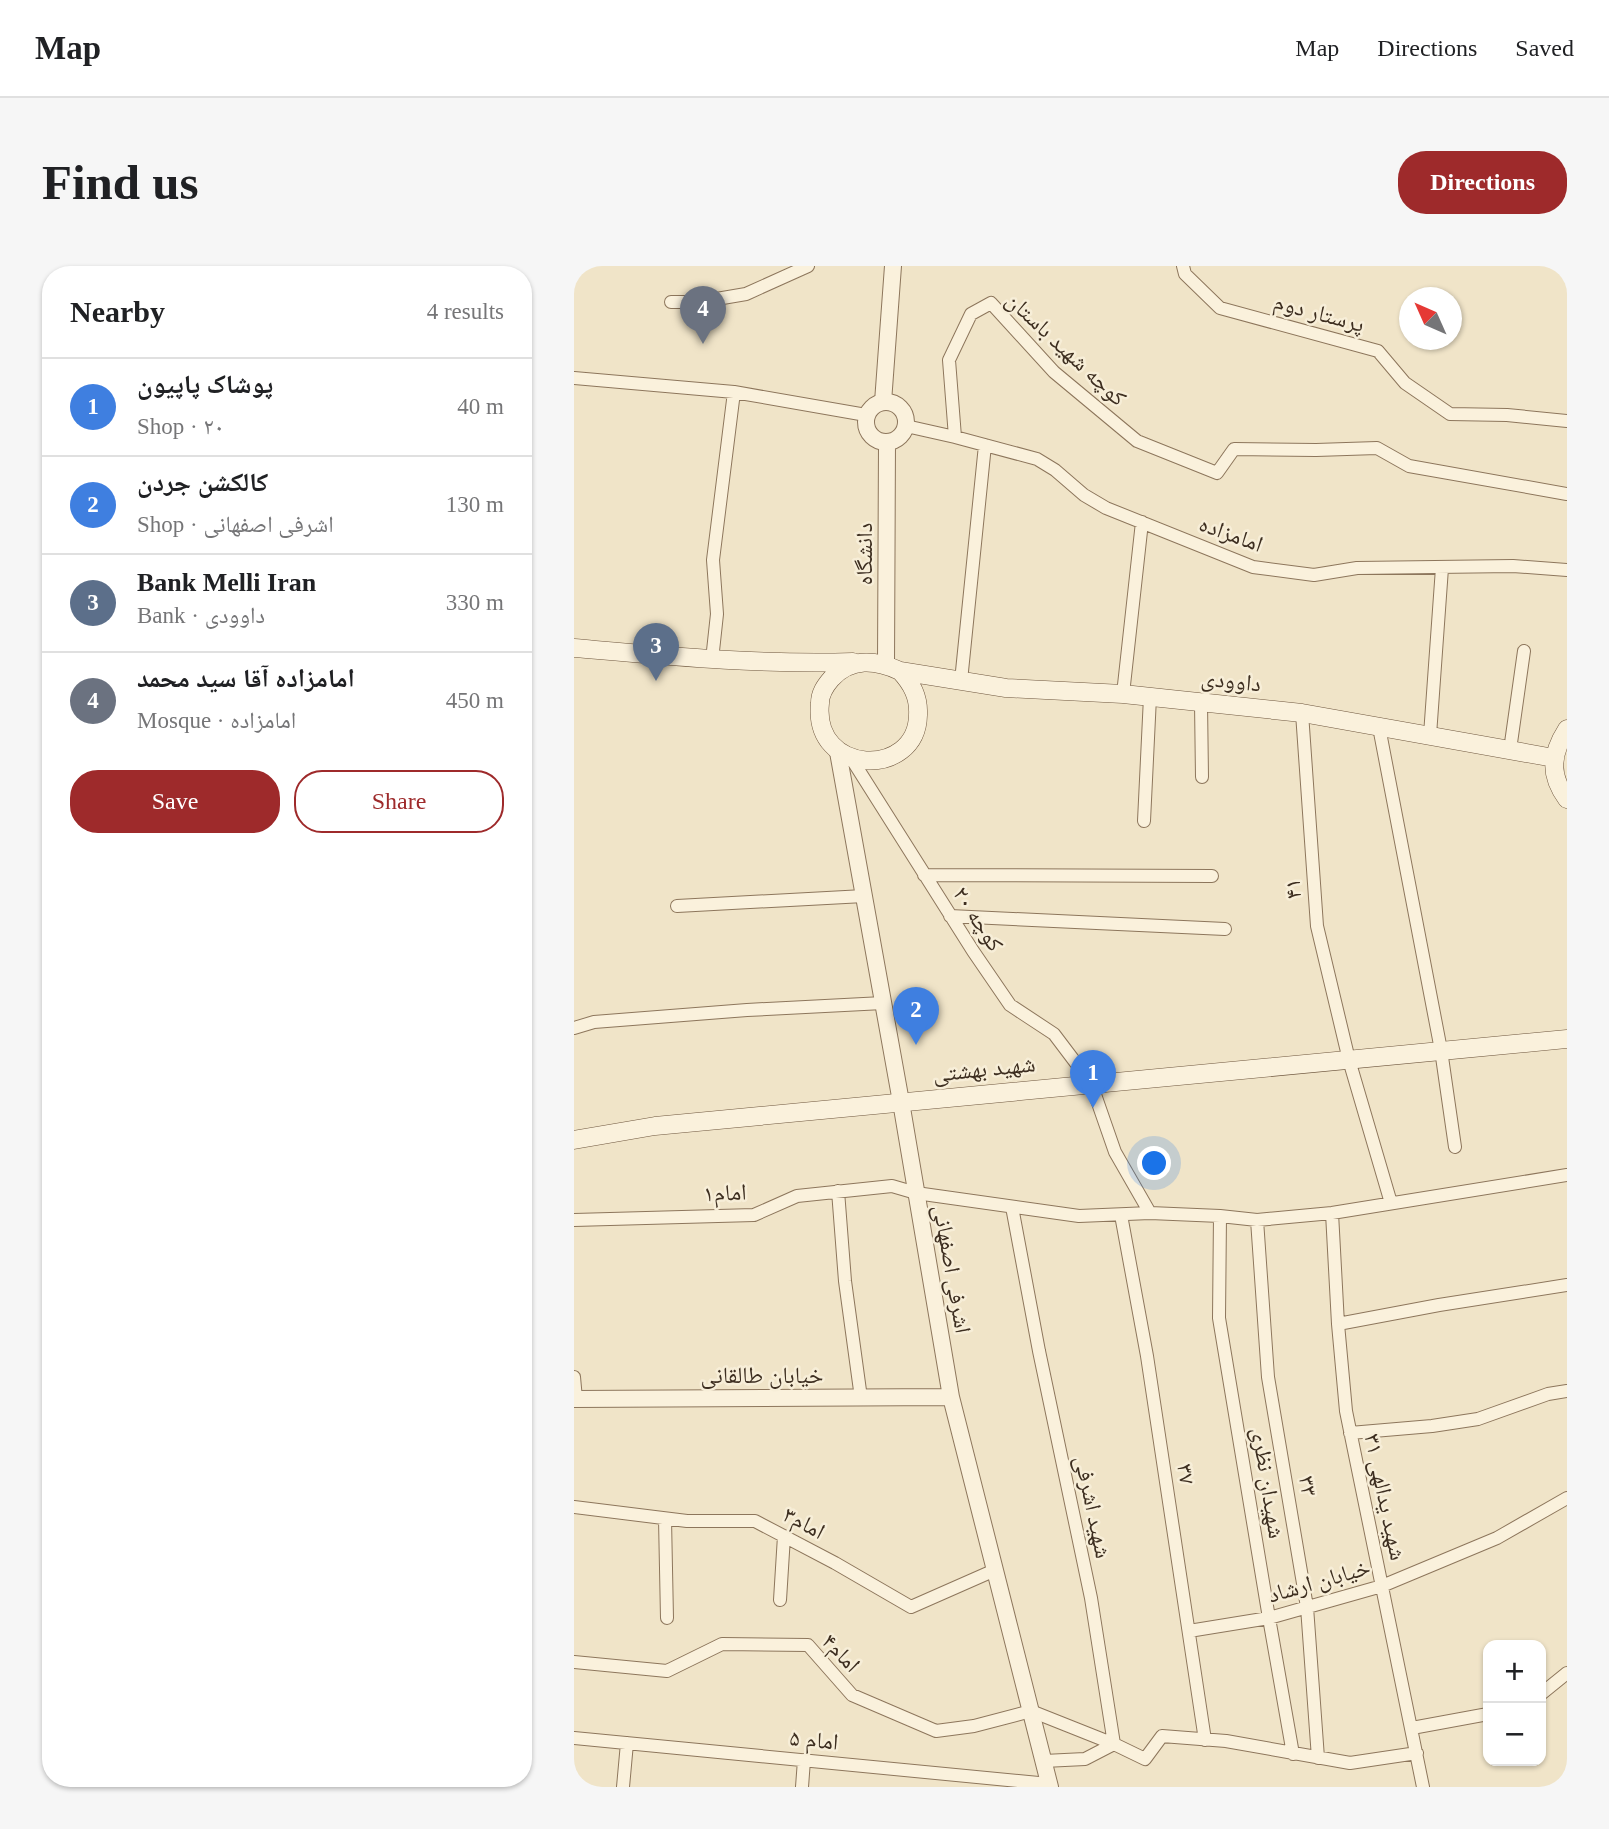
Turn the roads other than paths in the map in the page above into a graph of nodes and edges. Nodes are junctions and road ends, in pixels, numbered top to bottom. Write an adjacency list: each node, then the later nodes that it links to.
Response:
1 (808, 266): 4 (street)
2 (893, 266): 7 (street)
3 (1183, 266): 9 (street, پرستار دوم)
4 (671, 302)
5 (574, 378): 6 (street)
6 (734, 392): 8 (street); 20 (street)
7 (883, 401): 8 (street); 10 (street)
8 (866, 415): 12 (street)
9 (1567, 421)
10 (906, 426): 11 (street, امامزاده); 12 (street)
11 (955, 437): 13 (street, امامزاده); 14 (street, کوچه شهید باستان)
12 (887, 443): 22 (street, دانشگاه)
13 (985, 445): 15 (street, امامزاده); 23 (street)
14 (1567, 494)
15 (1142, 523): 16 (street, امامزاده); 24 (street)
16 (1442, 568): 17 (street, امامزاده); 30 (street)
17 (1567, 570)
18 (574, 648): 20 (main road)
19 (1524, 651): 31 (street)
20 (712, 660): 21 (main road)
21 (859, 662): 22 (main road); 32 (main road)
22 (893, 668): 23 (main road, داوودی); 32 (main road)
23 (961, 681): 24 (main road, داوودی)
24 (1123, 694): 25 (main road, داوودی)
25 (1150, 697): 26 (main road, داوودی); 36 (street)
26 (1201, 703): 27 (main road, داوودی); 34 (street)
27 (1302, 713): 28 (main road, داوودی); 47 (street, ۴۱)
28 (1380, 727): 30 (main road, داوودی); 46 (street)
29 (1567, 729): 33 (main road)
30 (1430, 735): 31 (main road, داوودی)
31 (1510, 750): 33 (main road, داوودی)
32 (845, 755): 37 (street, کوچه ۲۰); 39 (street, اشرفی اصفهانی)
33 (1554, 758): 35 (main road)
34 (1202, 777)
35 (1567, 799)
36 (1144, 821)
37 (924, 875): 38 (street); 41 (street, کوچه ۲۰)
38 (1212, 876)
39 (864, 896): 40 (street); 43 (street, اشرفی اصفهانی)
40 (677, 906)
41 (950, 916): 42 (street); 48 (street, کوچه ۲۰)
42 (1225, 929)
43 (883, 1003): 44 (street); 49 (street, اشرفی اصفهانی)
44 (574, 1028)
45 (1567, 1038): 46 (main road, شهید بهشتی)
46 (1441, 1050): 47 (main road, شهید بهشتی); 51 (street)
47 (1349, 1060): 48 (main road, شهید بهشتی); 55 (street, ۴۱)
48 (1091, 1083): 49 (main road, شهید بهشتی); 57 (street, کوچه ۲۰)
49 (901, 1102): 50 (main road, شهید بهشتی); 54 (street, اشرفی اصفهانی)
50 (574, 1140)
51 (1455, 1147)
52 (1567, 1175): 55 (street, امام۱)
53 (838, 1191): 54 (street, امام۱); 61 (street, امام۱); 67 (street)
54 (916, 1193): 56 (street, امام۱); 68 (street, اشرفی اصفهانی)
55 (1391, 1203): 58 (street, امام۱)
56 (1012, 1207): 59 (street, امام۱); 91 (street, شهید اشرفی)
57 (1150, 1213): 59 (street, امام۱); 60 (street, امام۱)
58 (1332, 1213): 62 (street, امام۱); 64 (street, ۳۱ شهید یدالهی)
59 (1121, 1215): 81 (street, ۳۷)
60 (1220, 1216): 62 (street, امام۱); 80 (street, شهیدان نظری)
61 (574, 1220)
62 (1257, 1220): 78 (street, ۳۳)
63 (1567, 1285): 64 (street)
64 (1338, 1324): 70 (street, ۳۱ شهید یدالهی)
65 (574, 1377): 69 (street)
66 (1567, 1391): 70 (street)
67 (861, 1398): 68 (street, خیابان طالقانی); 69 (street, خیابان طالقانی)
68 (951, 1398): 75 (street, اشرفی اصفهانی)
69 (575, 1399)
70 (1350, 1433): 76 (street, ۳۱ شهید یدالهی)
71 (1567, 1498): 76 (street, خیابان ارشاد)
72 (574, 1507): 73 (street, امام۳)
73 (664, 1518): 74 (street, امام۳); 79 (street)
74 (784, 1536): 75 (street, امام۳); 77 (street)
75 (995, 1570): 85 (street, اشرفی اصفهانی)
76 (1382, 1586): 78 (street, خیابان ارشاد); 87 (street, ۳۱ شهید یدالهی)
77 (780, 1600)
78 (1307, 1607): 80 (street, خیابان ارشاد); 94 (street, ۳۳)
79 (667, 1618)
80 (1269, 1618): 81 (street, خیابان ارشاد); 93 (street, شهیدان نظری)
81 (1189, 1631): 89 (street, ۳۷)
82 (574, 1662): 85 (street, امام۴)
83 (1566, 1674): 84 (street)
84 (1546, 1690)
85 (1031, 1711): 91 (street); 96 (street, اشرفی اصفهانی)
86 (1483, 1715): 87 (street)
87 (1412, 1728): 92 (street, ۳۱ شهید یدالهی)
88 (574, 1738): 90 (street, امام ۵)
89 (1205, 1740): 91 (street); 93 (street)
90 (627, 1743): 95 (street, امام ۵); 99 (street)
91 (1114, 1744): 96 (street)
92 (1417, 1753): 94 (street); 101 (street, ۳۱ شهید یدالهی)
93 (1293, 1754): 94 (street)
94 (1318, 1758)
95 (804, 1760): 97 (street, امام ۵); 100 (street)
96 (1044, 1761): 98 (street, اشرفی اصفهانی)
97 (952, 1781): 98 (street, امام ۵)
98 (1050, 1785)
99 (623, 1787)
100 (802, 1787)
101 (1423, 1787)

